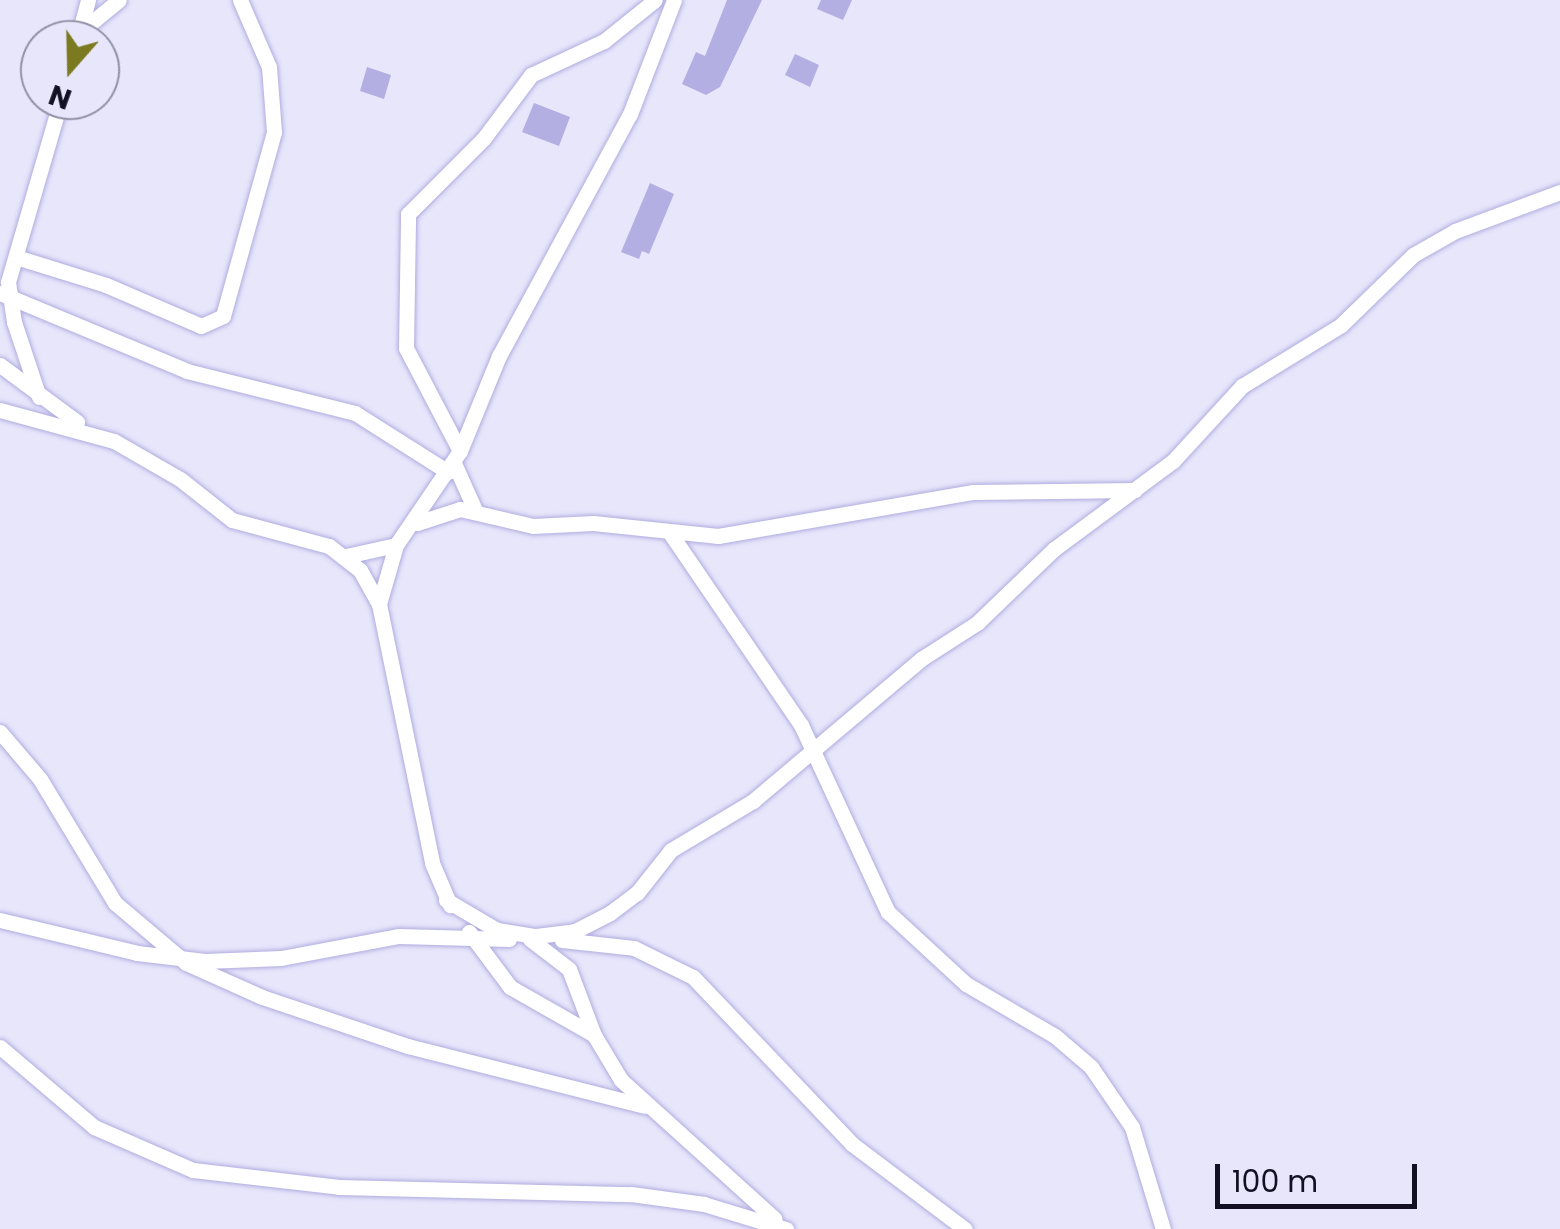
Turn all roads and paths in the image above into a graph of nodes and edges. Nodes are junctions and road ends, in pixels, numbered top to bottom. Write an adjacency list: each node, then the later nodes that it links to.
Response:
1 (119, 0): 5 (street)
2 (240, 0): 8 (street)
3 (655, 0): 14 (street)
4 (674, 0): 14 (street)
5 (96, 20)
6 (55, 120): 8 (street)
7 (1560, 192): 15 (street)
8 (16, 257): 9 (street)
9 (4, 295): 11 (street); 14 (street)
10 (0, 365): 11 (street)
11 (40, 397): 13 (street)
12 (0, 410): 13 (street)
13 (91, 432): 20 (street)
14 (454, 462): 16 (street); 17 (street)
15 (1134, 490): 18 (street); 23 (street)
16 (475, 510): 17 (street); 18 (street)
17 (416, 523): 19 (street)
18 (670, 533): 23 (street)
19 (396, 546): 20 (street); 21 (street)
20 (346, 556): 21 (street)
21 (379, 604): 24 (street)
22 (0, 732): 29 (street)
23 (815, 750): 26 (street); 35 (street)
24 (446, 900): 26 (street); 27 (street)
25 (0, 920): 29 (street)
26 (516, 935): 28 (street)
27 (473, 937): 28 (street); 29 (street); 30 (street)
28 (534, 940): 30 (street); 34 (street)
29 (180, 959): 32 (street)
30 (594, 1035): 32 (street)
31 (0, 1048): 33 (street)
32 (646, 1106): 33 (street)
33 (788, 1229)
34 (965, 1229)
35 (1163, 1229)

